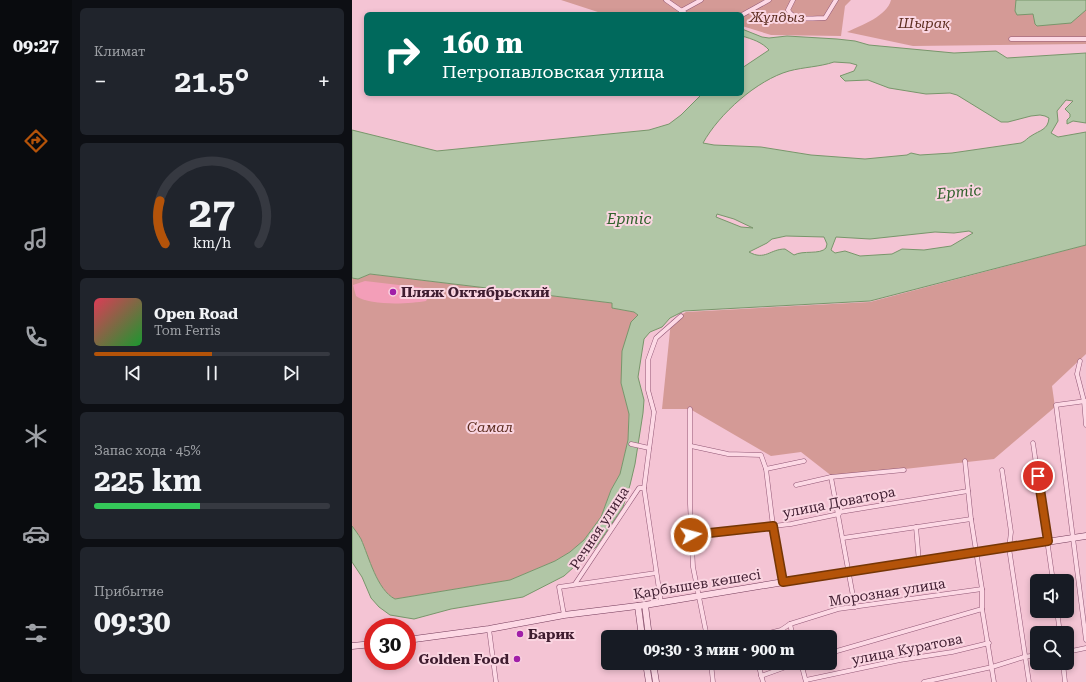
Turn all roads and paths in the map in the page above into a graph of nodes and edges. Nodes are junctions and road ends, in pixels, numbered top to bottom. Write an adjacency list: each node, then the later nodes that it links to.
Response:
1 (666, 0): 6 (street)
2 (701, 0): 7 (street)
3 (769, 0): 8 (street)
4 (793, 0): 5 (street)
5 (836, 0)
6 (683, 12)
7 (685, 12)
8 (744, 14)
9 (1011, 39): 10 (street)
10 (1086, 39)
11 (681, 316): 19 (street)
12 (1080, 361): 13 (street)
13 (1085, 401): 15 (street); 36 (street)
14 (690, 409): 18 (street)
15 (1086, 425)
16 (1033, 442): 37 (street)
17 (631, 444): 19 (street)
18 (691, 446): 22 (street); 33 (street)
19 (649, 448): 27 (street)
20 (804, 461): 22 (street)
21 (964, 461): 28 (street)
22 (766, 469): 31 (street)
23 (904, 470): 25 (street)
24 (1002, 470): 38 (street)
25 (832, 476): 26 (street); 29 (street)
26 (796, 485)
27 (644, 488): 42 (street); 45 (street, Речная улица)
28 (968, 491): 29 (street, улица Доватора); 30 (street)
29 (839, 514): 31 (street, улица Доватора); 35 (street)
30 (971, 519): 32 (street); 39 (street)
31 (773, 526): 33 (street, улица Доватора); 44 (street)
32 (916, 527): 35 (street); 40 (street)
33 (691, 535): 47 (street)
34 (1086, 536): 36 (main road, Қарбышев көшесі)
35 (843, 538): 41 (street)
36 (1073, 539): 37 (main road, Қарбышев көшесі); 62 (street)
37 (1048, 541): 38 (main road, Қарбышев көшесі); 43 (street)
38 (1009, 548): 39 (main road, Қарбышев көшесі); 70 (street)
39 (976, 553): 40 (main road, Қарбышев көшесі); 46 (street)
40 (919, 562): 41 (main road, Қарбышев көшесі)
41 (849, 572): 44 (main road, Қарбышев көшесі); 51 (street)
42 (656, 573): 45 (street, Речная улица); 48 (street)
43 (1052, 574)
44 (783, 582): 47 (main road, Қарбышев көшесі)
45 (575, 584): 53 (street, Речная улица)
46 (982, 589): 51 (street, Морозная улица); 52 (street)
47 (698, 596): 48 (main road, Қарбышев көшесі); 58 (street)
48 (661, 603): 49 (main road, Қарбышев көшесі)
49 (645, 605): 50 (main road, Қарбышев көшесі); 57 (main road)
50 (638, 606): 53 (main road, Қарбышев көшесі); 56 (main road)
51 (855, 607): 54 (street, Морозная улица)
52 (982, 609): 63 (street); 67 (street)
53 (564, 616): 55 (main road, Қарбышев көшесі)
54 (790, 624): 59 (street, Морозная улица); 60 (street)
55 (489, 629): 61 (main road, Қарбышев көшесі); 81 (street)
56 (641, 630)
57 (648, 630)
58 (705, 630)
59 (781, 630)
60 (791, 630)
61 (416, 639)
62 (1086, 640)
63 (989, 643): 71 (street); 80 (street, улица Куратова)
64 (364, 645): 65 (main road)
65 (352, 646)
66 (1086, 648): 68 (street)
67 (837, 651)
68 (1074, 651)
69 (1030, 656): 70 (street)
70 (1024, 657): 71 (street); 88 (street)
71 (992, 668): 86 (street); 87 (street)
72 (647, 670): 82 (main road)
73 (654, 670): 83 (main road)
74 (712, 670): 84 (street)
75 (760, 670): 79 (street)
76 (778, 670): 79 (street)
77 (802, 670): 80 (street)
78 (1064, 670): 89 (street)
79 (761, 676): 85 (street)
80 (806, 681)
81 (496, 682)
82 (649, 682)
83 (656, 682)
84 (713, 682)
85 (763, 682)
86 (924, 682)
87 (994, 682)
88 (1029, 682)
89 (1065, 682)

